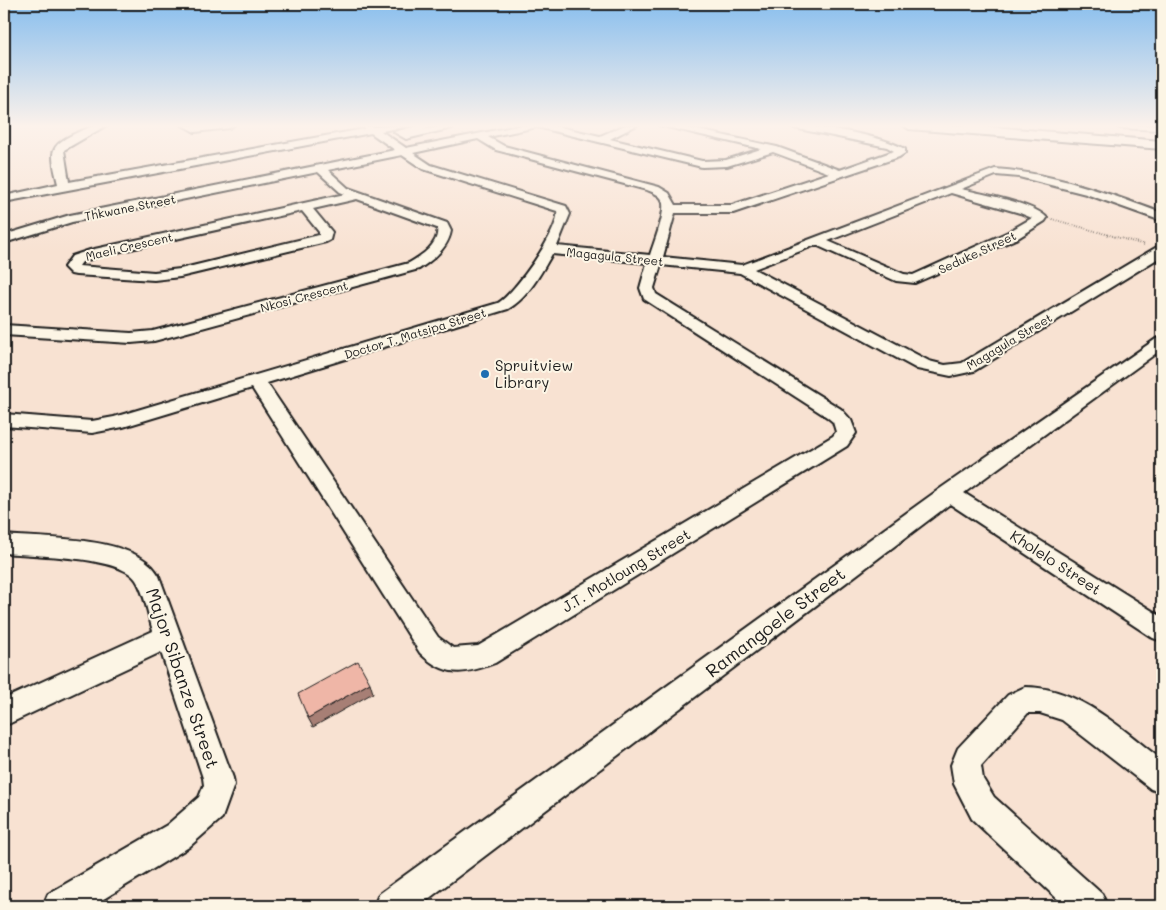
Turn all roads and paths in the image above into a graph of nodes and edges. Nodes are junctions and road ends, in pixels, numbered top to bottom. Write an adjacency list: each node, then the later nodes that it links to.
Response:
1 (62, 167): 10 (street)
2 (149, 167): 10 (street)
3 (328, 167): 8 (street, Thkwane Street)
4 (429, 167): 21 (street, Doctor T. Matsipa Street)
5 (573, 167): 16 (street)
6 (824, 167): 9 (street)
7 (856, 167): 9 (street)
8 (321, 169): 13 (street, Nkosi Crescent); 19 (street, Thkwane Street)
9 (839, 173): 16 (street)
10 (64, 183): 12 (street); 14 (street)
11 (949, 189): 17 (street, Seduke Street); 18 (street, Magagula Street); 20 (street, Magagula Street)
12 (4, 193)
13 (358, 195): 15 (street, Maeli Crescent); 25 (street, Nkosi Crescent)
14 (4, 199)
15 (306, 207): 15 (street, Maeli Crescent)
16 (670, 209): 23 (street)
17 (1042, 216): 20 (street, Seduke Street); 22 (path)
18 (1162, 217)
19 (4, 239)
20 (818, 240): 24 (street, Magagula Street)
21 (547, 249): 23 (street, Magagula Street); 27 (street, Doctor T. Matsipa Street)
22 (1161, 250): 24 (street, Magagula Street)
23 (654, 260): 24 (street, Magagula Street); 27 (street, J.T. Motloung Street)
24 (743, 270)
25 (4, 330)
26 (1162, 342): 29 (street, Ramangoele Street)
27 (257, 382): 28 (street, Doctor T. Matsipa Street)
28 (4, 420)
29 (949, 493): 31 (street, Kholelo Street); 36 (street, Ramangoele Street)
30 (4, 544): 32 (street, Major Sibanze Street)
31 (1162, 630)
32 (168, 636): 33 (street); 35 (street, Major Sibanze Street)
33 (4, 713)
34 (1162, 778): 37 (street)
35 (60, 906)
36 (391, 906)
37 (1090, 906)

